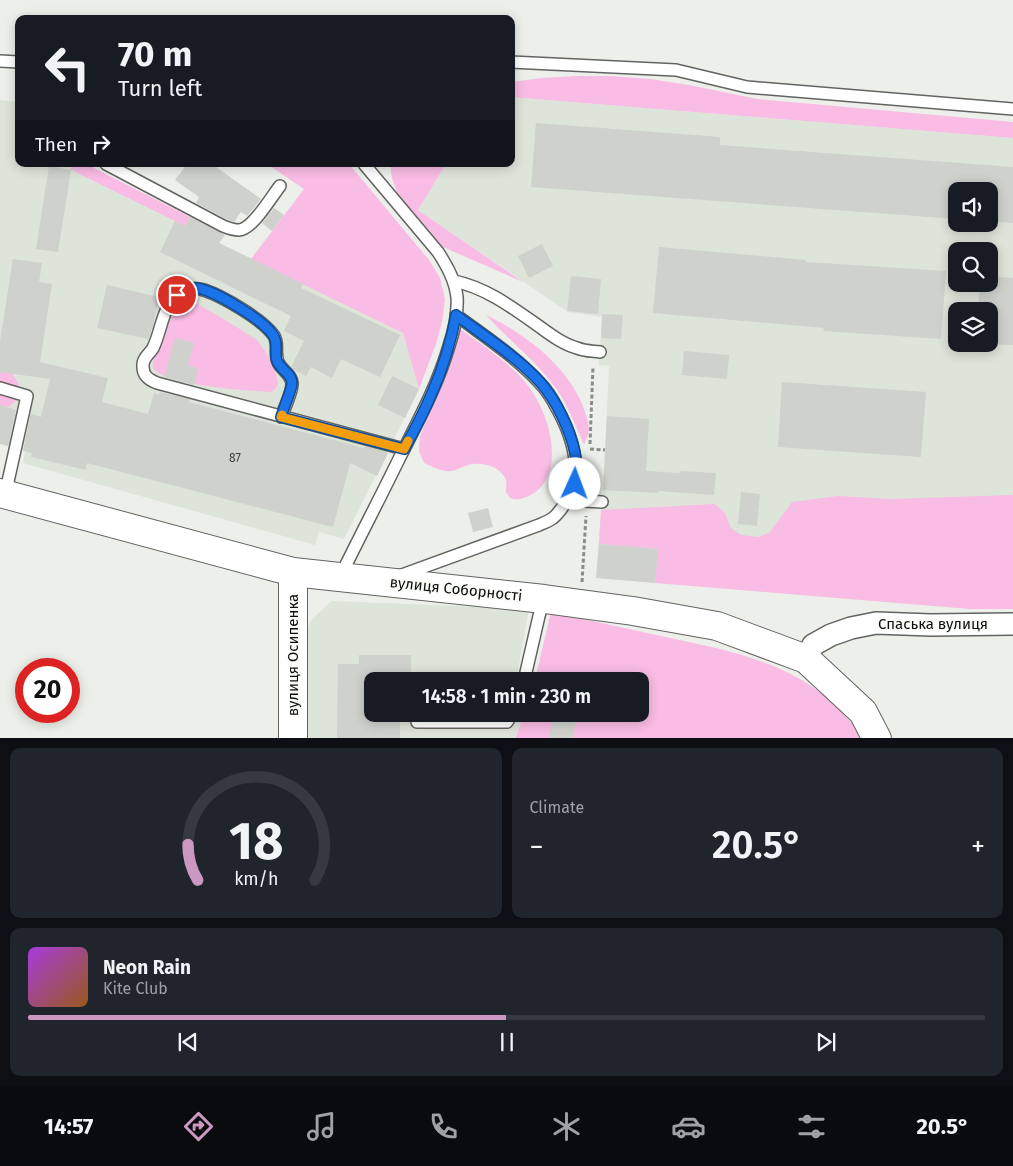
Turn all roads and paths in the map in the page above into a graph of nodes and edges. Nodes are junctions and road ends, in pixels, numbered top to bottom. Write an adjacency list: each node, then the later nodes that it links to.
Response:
1 (0, 61): 2 (lane)
2 (15, 62)
3 (515, 62): 4 (lane)
4 (1013, 109)
5 (112, 167): 7 (lane)
6 (375, 169): 8 (lane)
7 (280, 186)
8 (454, 281): 9 (lane); 10 (lane)
9 (456, 315): 14 (lane); 17 (lane)
10 (600, 352)
11 (592, 384): 15 (path)
12 (0, 388): 16 (lane)
13 (281, 417): 13 (lane); 14 (lane)
14 (404, 449): 21 (lane)
15 (605, 450)
16 (3, 494): 20 (street, вулиця Соборності)
17 (567, 500): 18 (lane); 22 (lane)
18 (602, 502)
19 (586, 518): 23 (path)
20 (293, 572): 21 (street, вулиця Соборності); 28 (street, вулиця Осипенка)
21 (340, 577): 22 (street, вулиця Соборності)
22 (384, 581): 24 (street, вулиця Соборності)
23 (582, 585)
24 (544, 599): 26 (street, вулиця Соборності); 27 (lane)
25 (1013, 624): 26 (street, Спаська вулиця)
26 (806, 658): 29 (street, вулиця Соборності)
27 (526, 672)
28 (293, 738)
29 (877, 738)

